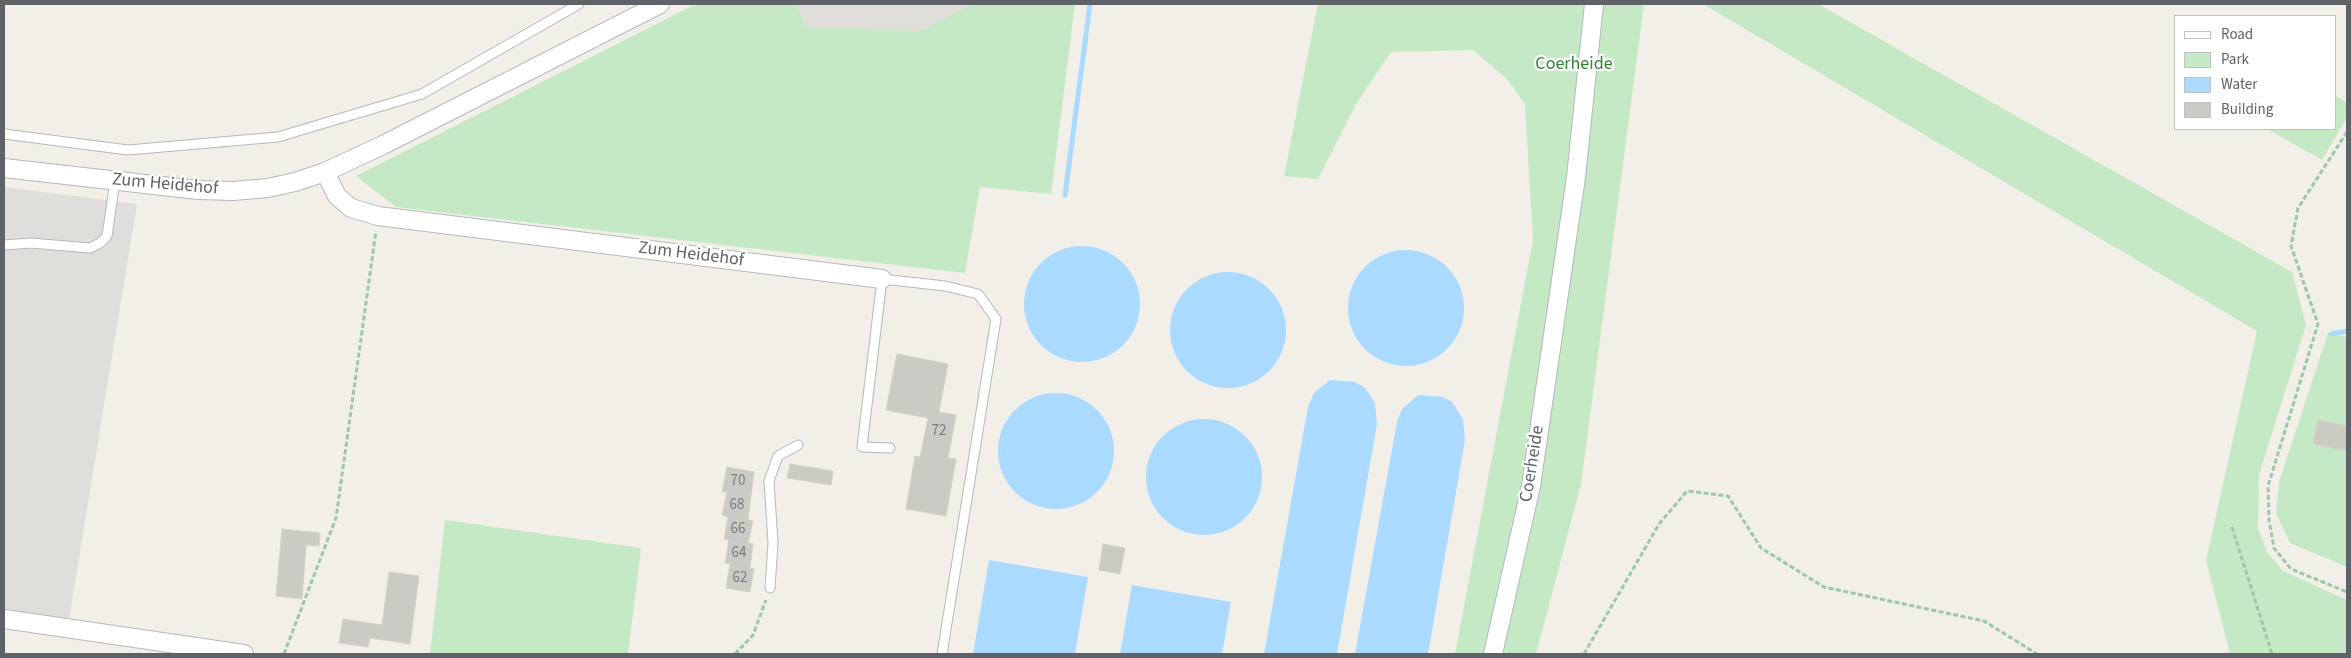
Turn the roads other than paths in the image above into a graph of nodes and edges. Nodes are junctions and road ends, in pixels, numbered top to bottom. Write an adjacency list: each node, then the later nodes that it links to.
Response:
1 (579, 4): 4 (lane)
2 (660, 4): 6 (street, Zum Heidehof)
3 (1594, 4): 16 (street, Coerheide)
4 (4, 134)
5 (4, 168): 7 (street, Zum Heidehof)
6 (325, 172): 7 (street, Zum Heidehof); 9 (street, Zum Heidehof)
7 (115, 180): 8 (lane)
8 (4, 245)
9 (882, 279): 11 (lane); 15 (lane)
10 (798, 445): 12 (lane)
11 (890, 448)
12 (770, 588)
13 (4, 619): 14 (street)
14 (244, 654)
15 (942, 654)
16 (1493, 654)

